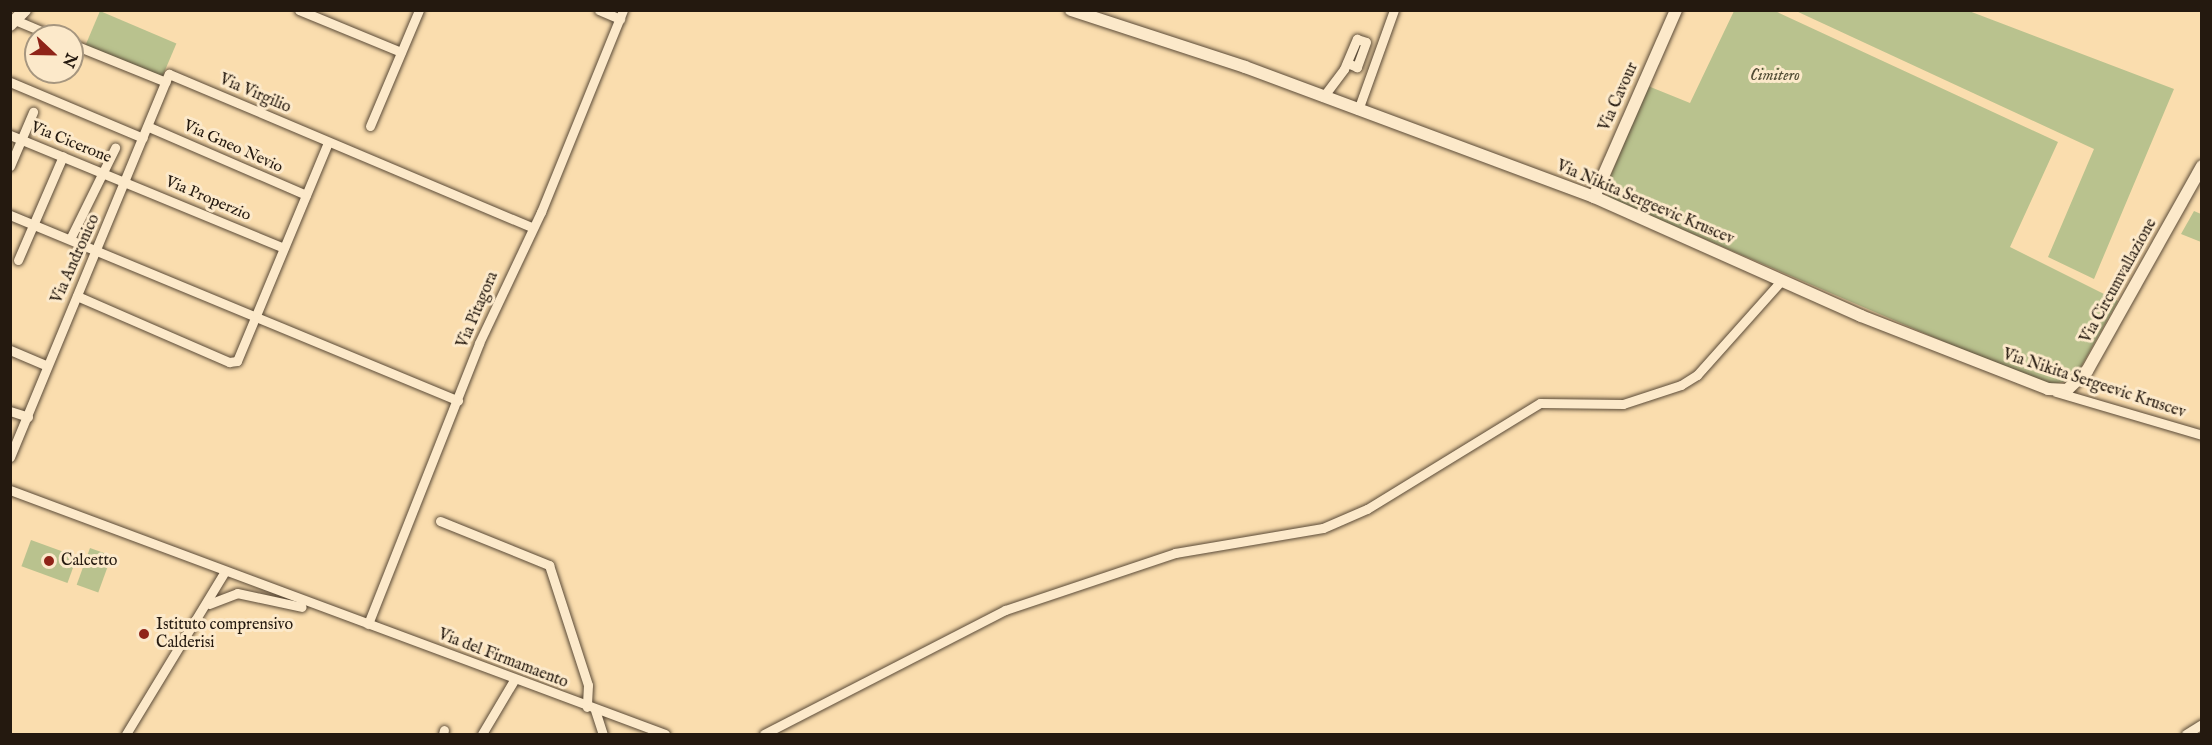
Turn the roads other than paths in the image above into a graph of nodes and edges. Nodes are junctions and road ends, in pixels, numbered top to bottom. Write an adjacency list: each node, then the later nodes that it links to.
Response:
1 (25, 10): 9 (main road)
2 (299, 10): 11 (street)
3 (419, 10): 11 (street)
4 (599, 10): 8 (street)
5 (1071, 10): 15 (main road, Via Nikita Sergeevic Kruscev)
6 (1394, 10): 12 (street)
7 (1676, 10): 31 (main road, Via Cavour)
8 (622, 15): 34 (street, Via Pitagora)
9 (13, 23)
10 (84, 48): 13 (street, Via Virgilio)
11 (401, 52): 19 (street)
12 (1379, 52): 15 (street); 16 (street)
13 (167, 78): 18 (street, Via Andronico); 23 (street, Via Virgilio)
14 (10, 82): 21 (street)
15 (1323, 97): 16 (main road, Via Nikita Sergeevic Kruscev)
16 (1358, 110): 31 (main road, Via Nikita Sergeevic Kruscev)
17 (33, 112): 22 (street)
18 (149, 126): 21 (street, Via Andronico); 30 (street, Via Gneo Nevio)
19 (370, 126)
20 (10, 135): 22 (street, Via Cicerone)
21 (143, 138): 29 (street, Via Andronico)
22 (22, 139): 25 (street, Via Cicerone); 26 (street)
23 (328, 142): 30 (street); 34 (street, Via Virgilio)
24 (115, 148): 28 (street)
25 (63, 156): 28 (street, Via Cicerone); 33 (street)
26 (10, 166)
27 (2202, 166): 44 (main road, Via Circumvallazione)
28 (102, 172): 29 (street, Via Cicerone); 35 (street)
29 (123, 180): 36 (street, Via Properzio); 37 (street, Via Andronico)
30 (306, 195): 36 (street)
31 (1594, 197): 39 (main road, Via Nikita Sergeevic Kruscev)
32 (10, 215): 33 (street)
33 (35, 224): 35 (street); 38 (street)
34 (533, 228): 45 (street, Via Pitagora)
35 (70, 239): 37 (street)
36 (284, 248): 41 (street)
37 (98, 249): 40 (street, Via Andronico); 41 (street)
38 (18, 260)
39 (1781, 281): 44 (main road, Via Nikita Sergeevic Kruscev); 63 (street)
40 (77, 296): 41 (street); 43 (street, Via Andronico)
41 (255, 317): 45 (street)
42 (10, 350): 43 (street)
43 (46, 365): 47 (street, Via Andronico)
44 (2048, 389): 48 (street, Via Nikita Sergeevic Kruscev)
45 (458, 401): 55 (street, Via Pitagora)
46 (10, 411): 47 (street)
47 (28, 417): 49 (street, Via Andronico)
48 (2202, 435)
49 (10, 457)
50 (10, 490): 52 (street, Via del Firmamaento)
51 (440, 520): 57 (street)
52 (224, 573): 53 (street); 54 (street, Via del Firmamaento)
53 (207, 606): 54 (street, Via del Firmamaento); 59 (street)
54 (331, 612): 55 (street, Via del Firmamaento)
55 (368, 624): 56 (street, Via del Firmamaento)
56 (514, 680): 57 (street, Via del Firmamaento); 60 (street)
57 (591, 709): 61 (street); 62 (street, Via del Firmamaento)
58 (2202, 724): 64 (street)
59 (126, 735)
60 (482, 735)
61 (603, 735)
62 (665, 735)
63 (764, 735)
64 (2186, 735)

